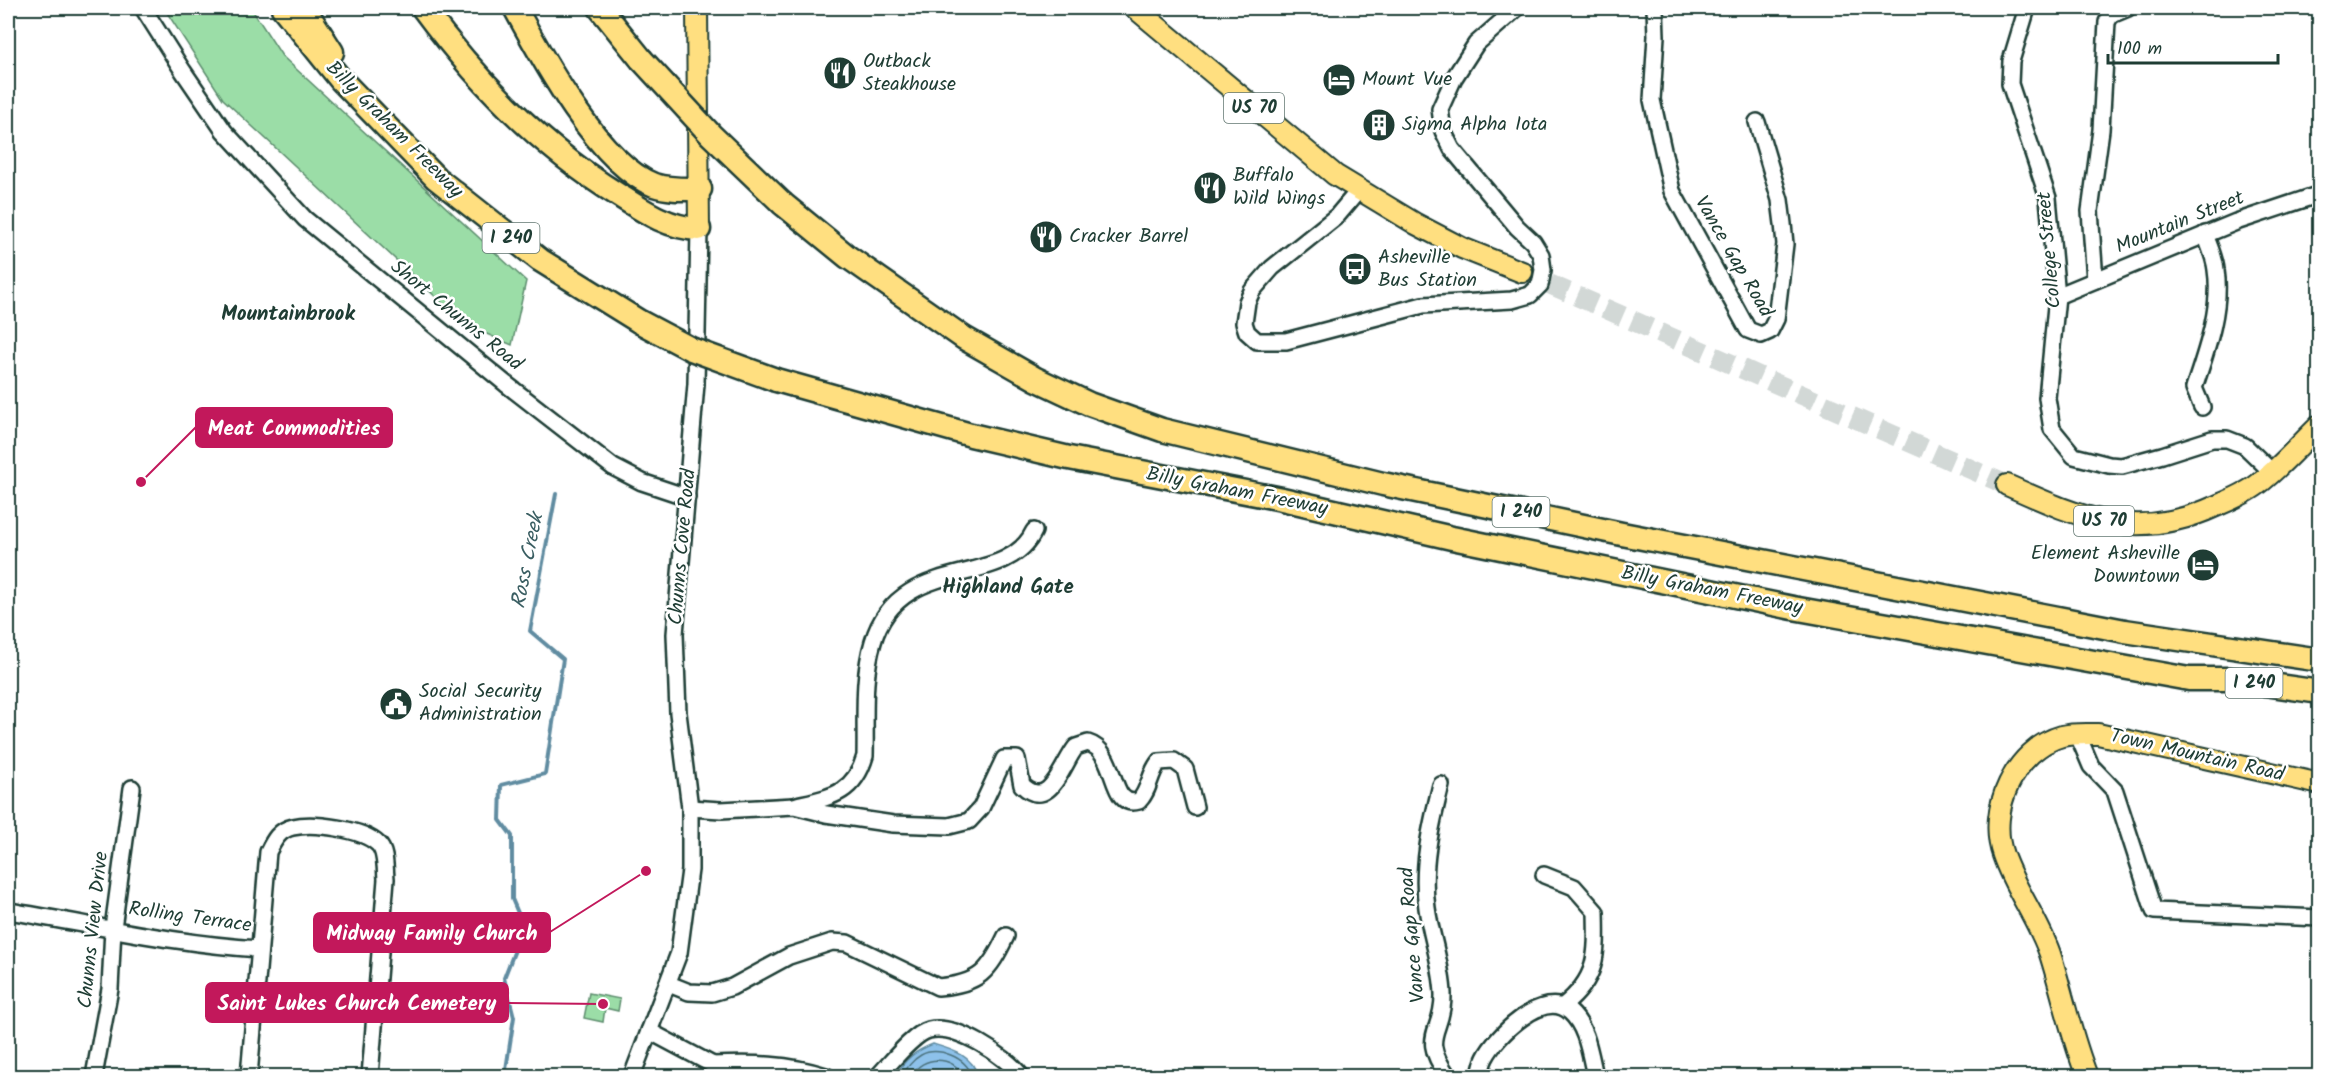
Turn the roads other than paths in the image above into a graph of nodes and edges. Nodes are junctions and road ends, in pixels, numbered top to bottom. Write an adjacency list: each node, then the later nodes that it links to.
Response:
1 (143, 8): 27 (street, Short Chunns Road)
2 (283, 8): 14 (highway, Billy Graham Freeway / I 240)
3 (304, 8): 14 (highway)
4 (423, 8): 18 (highway)
5 (515, 8): 15 (highway)
6 (600, 8): 29 (highway, Billy Graham Freeway / I 240, bridge)
7 (698, 8): 15 (main road, Chunns Cove Road)
8 (1135, 8): 16 (main road, US 70)
9 (1517, 8): 16 (street)
10 (1655, 8): 13 (street, Vance Gap Road)
11 (2027, 8): 22 (street, College Street)
12 (2128, 8): 21 (street)
13 (1757, 122)
14 (396, 136): 30 (highway, Billy Graham Freeway / I 240, bridge)
15 (700, 189): 18 (main road, Chunns Cove Road)
16 (1359, 190): 20 (main road, US 70)
17 (2319, 194): 19 (street, Mountain Street)
18 (699, 229): 27 (street, Chunns Cove Road)
19 (2205, 234): 21 (street, Mountain Street); 23 (street)
20 (1522, 272)
21 (2094, 280): 22 (street, Mountain Street)
22 (2057, 296): 25 (street, College Street)
23 (2202, 407)
24 (2319, 425): 25 (main road, US 70)
25 (2272, 472): 26 (main road, US 70)
26 (2007, 485)
27 (687, 497): 38 (street, Chunns Cove Road)
28 (1035, 531): 37 (street)
29 (2319, 660)
30 (2189, 679): 31 (highway, Billy Graham Freeway / I 240); 32 (highway)
31 (2319, 692)
32 (2319, 701)
33 (2077, 734): 34 (main road, Town Mountain Road); 42 (street); 60 (main road, Town Mountain Road)
34 (2319, 784)
35 (1441, 785): 57 (street, Vance Gap Road)
36 (132, 788): 43 (street, Chunns View Drive)
37 (794, 806): 38 (street); 39 (street)
38 (690, 807): 46 (street, Chunns Cove Road)
39 (1195, 807)
40 (1544, 875): 47 (street)
41 (8, 911): 43 (street, Rolling Terrace)
42 (2319, 918)
43 (113, 928): 45 (street, Rolling Terrace); 50 (street, Chunns View Drive)
44 (1006, 936): 46 (street)
45 (259, 949): 51 (street); 52 (street)
46 (669, 984): 48 (street, Chunns Cove Road)
47 (1563, 1006): 58 (street); 59 (street)
48 (649, 1031): 49 (street); 53 (street, Chunns Cove Road)
49 (715, 1071): 54 (street)
50 (94, 1077)
51 (249, 1077)
52 (370, 1077)
53 (632, 1077)
54 (826, 1077)
55 (878, 1077): 56 (street)
56 (1021, 1077)
57 (1448, 1077)
58 (1480, 1077)
59 (1595, 1077)
60 (2087, 1077)

